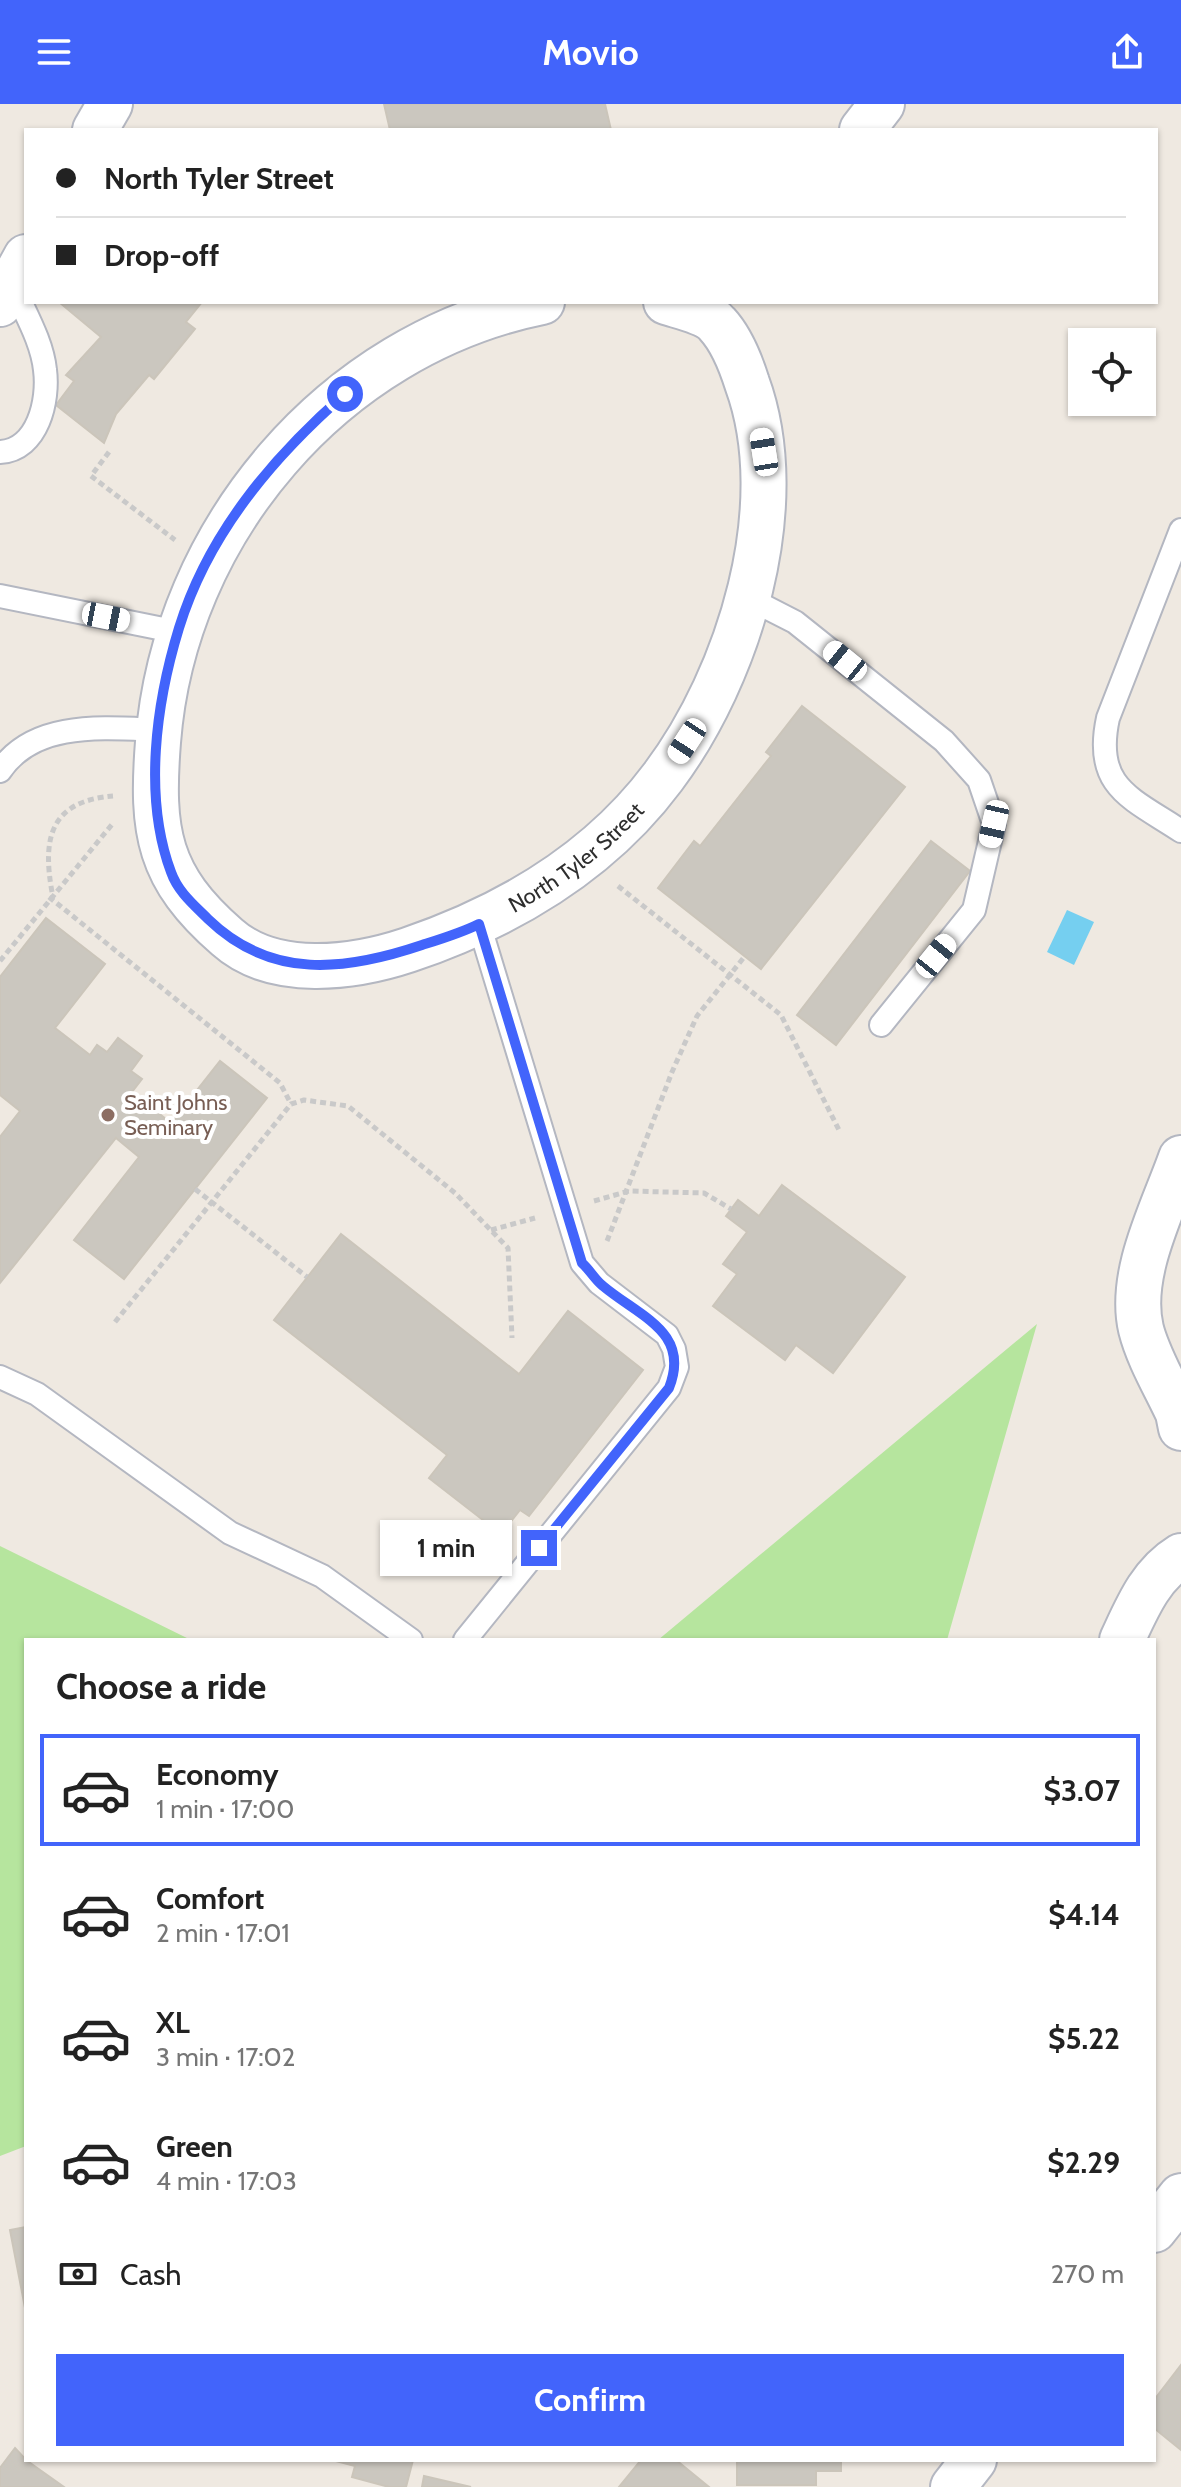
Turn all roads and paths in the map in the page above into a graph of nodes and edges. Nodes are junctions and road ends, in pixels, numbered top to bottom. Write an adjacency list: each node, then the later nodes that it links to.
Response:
1 (110, 104): 3 (street)
2 (882, 104): 4 (street)
3 (96, 128)
4 (864, 128)
5 (13, 281): 9 (lane)
6 (535, 304): 15 (street, North Tyler Street)
7 (677, 304): 8 (street, North Tyler Street)
8 (723, 312): 14 (street, North Tyler Street)
9 (0, 452)
10 (109, 452): 12 (path)
11 (1181, 530): 20 (lane)
12 (176, 541)
13 (0, 596): 15 (lane)
14 (748, 598): 23 (street, North Tyler Street); 27 (lane)
15 (178, 632): 16 (street, North Tyler Street)
16 (159, 730): 17 (lane); 23 (street, North Tyler Street)
17 (0, 771)
18 (122, 800): 22 (path)
19 (120, 815): 22 (path)
20 (1181, 831)
21 (612, 880): 26 (path)
22 (51, 895): 25 (path); 28 (path)
23 (479, 924): 34 (lane)
24 (745, 956): 26 (path)
25 (0, 961)
26 (731, 975): 29 (path); 32 (path)
27 (881, 1025)
28 (291, 1104): 33 (path); 36 (path)
29 (840, 1132)
30 (1181, 1158): 42 (street)
31 (195, 1189): 33 (path)
32 (629, 1191): 34 (path); 35 (path); 37 (path)
33 (211, 1202): 38 (path); 39 (path)
34 (564, 1209): 36 (path); 37 (lane)
35 (731, 1209)
36 (491, 1230): 40 (path)
37 (588, 1269): 45 (lane)
38 (307, 1277)
39 (115, 1322)
40 (512, 1338)
41 (0, 1377): 44 (lane)
42 (1181, 1428)
43 (1181, 1556): 46 (street)
44 (408, 1638)
45 (467, 1638)
46 (1123, 1638)
47 (1181, 2196): 48 (street)
48 (1156, 2227)

